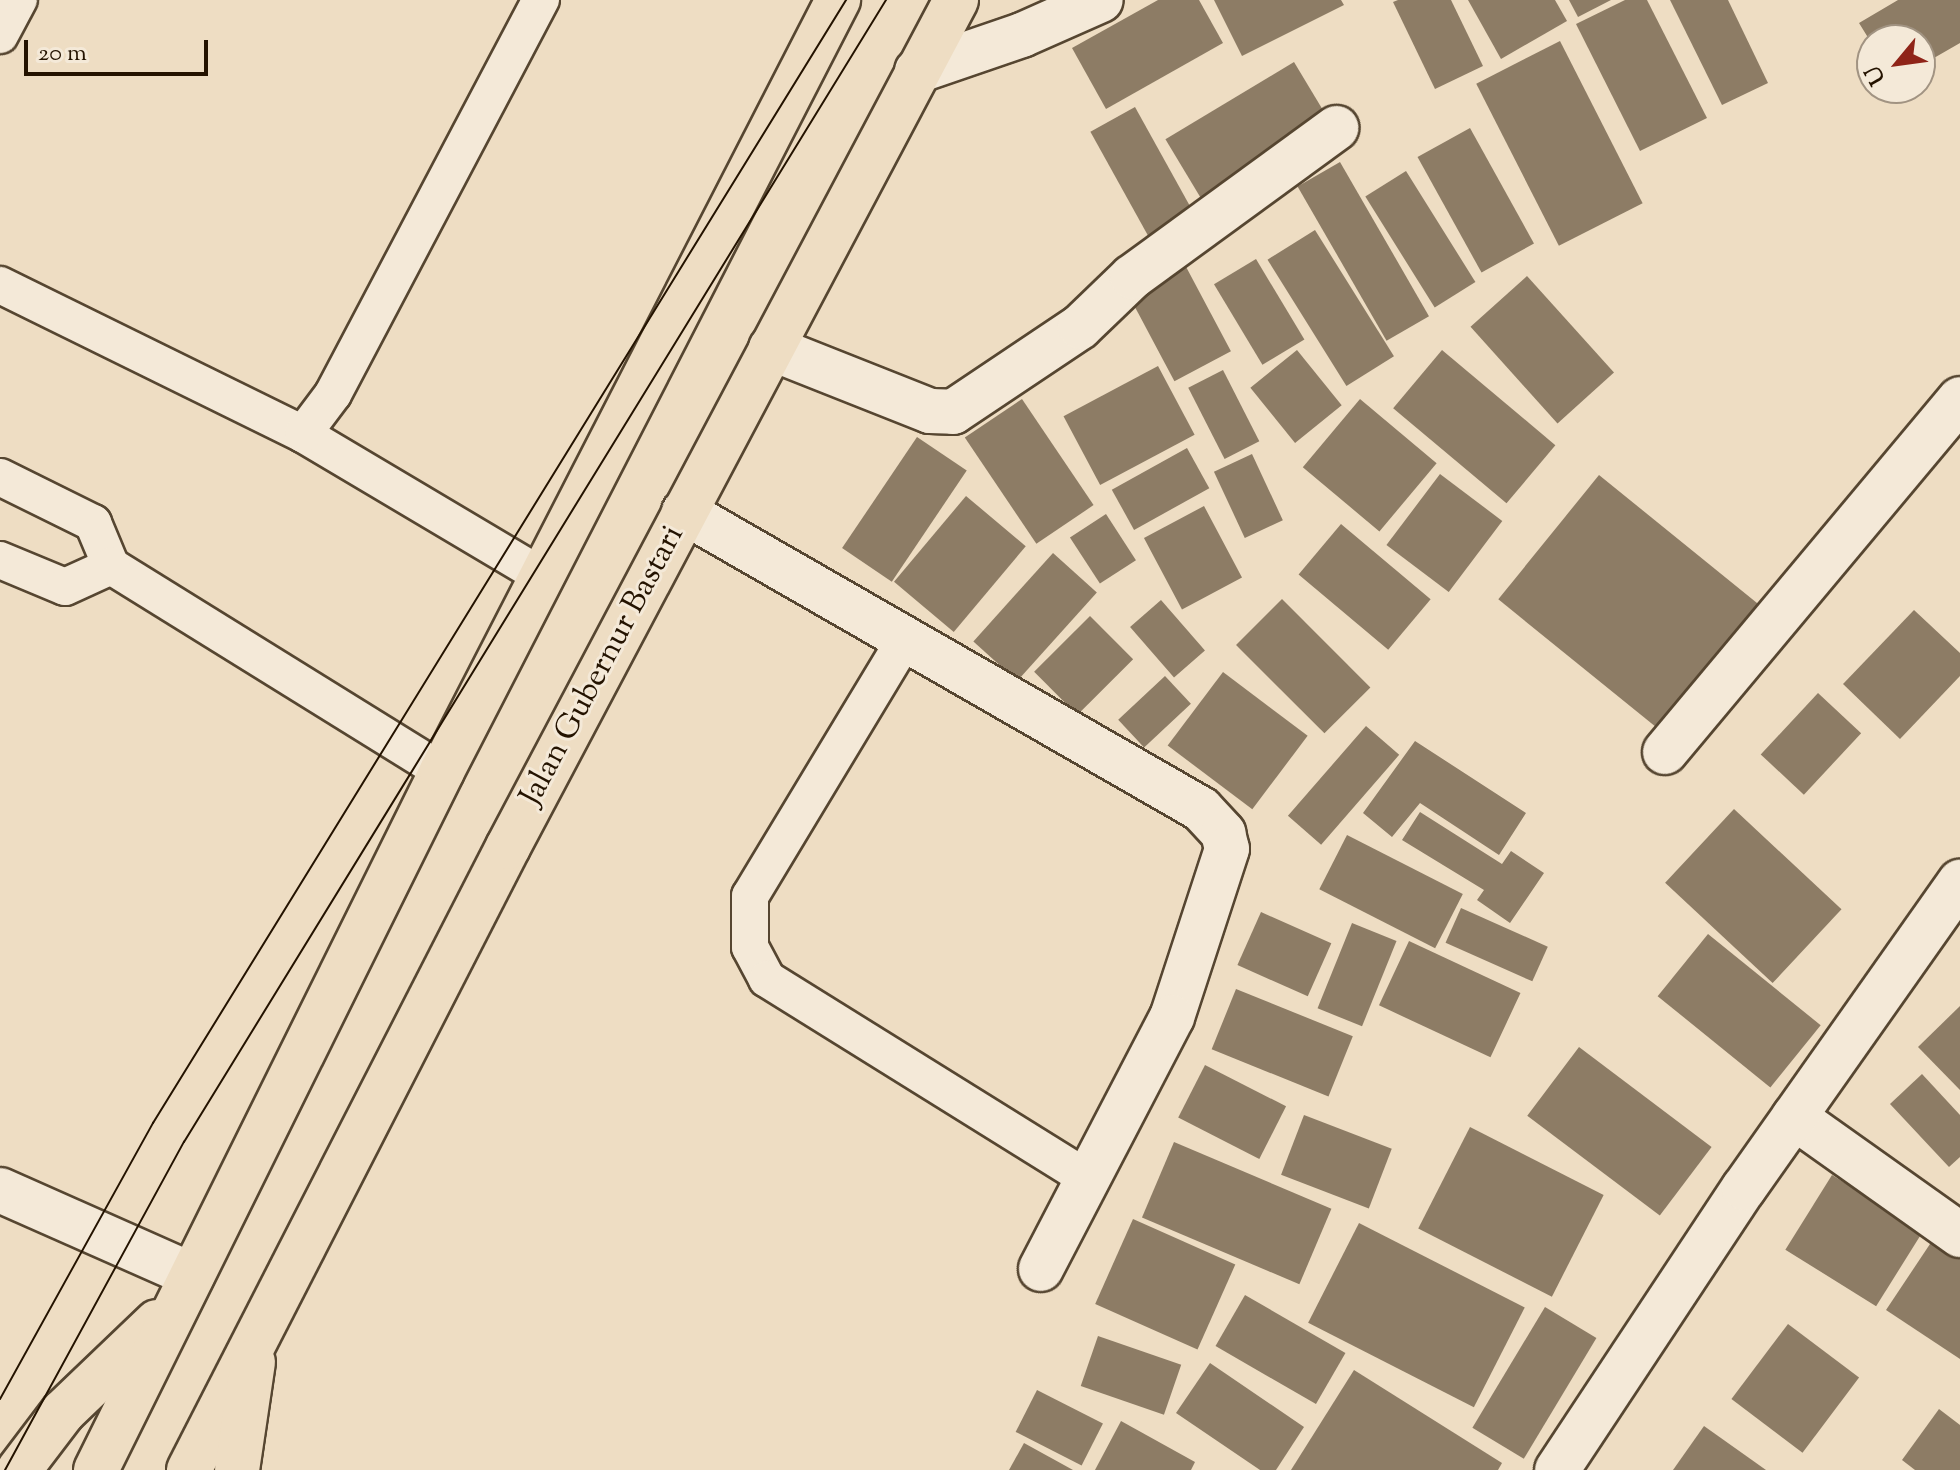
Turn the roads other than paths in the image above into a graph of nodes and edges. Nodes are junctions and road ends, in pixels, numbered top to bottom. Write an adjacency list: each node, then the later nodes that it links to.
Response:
1 (19, 0): 6 (lane)
2 (541, 0): 12 (lane)
3 (838, 0): 17 (highway)
4 (956, 0): 7 (highway, Jalan Gubernur Bastari)
5 (1101, 0): 7 (street)
6 (0, 35)
7 (917, 71): 10 (highway, Jalan Gubernur Bastari)
8 (1336, 128): 10 (street)
9 (0, 285): 12 (lane)
10 (771, 348): 14 (highway, Jalan Gubernur Bastari)
11 (1960, 399): 19 (street)
12 (303, 434): 17 (lane)
13 (0, 477): 16 (lane)
14 (684, 512): 18 (street); 28 (highway, Jalan Gubernur Bastari)
15 (0, 560): 16 (lane)
16 (111, 566): 20 (lane)
17 (544, 577): 20 (highway)
18 (904, 641): 23 (street); 23 (lane)
19 (1665, 752)
20 (442, 771): 27 (highway)
21 (1960, 882): 22 (street)
22 (1794, 1117): 25 (street); 33 (street)
23 (1090, 1180): 26 (street)
24 (0, 1190): 27 (street)
25 (1960, 1235)
26 (1041, 1269)
27 (185, 1288): 29 (highway); 30 (highway)
28 (255, 1335): 31 (highway, Jalan Gubernur Bastari); 32 (highway, Jalan Gubernur Bastari)
29 (19, 1470)
30 (96, 1470)
31 (189, 1470)
32 (237, 1470)
33 (1557, 1470)

